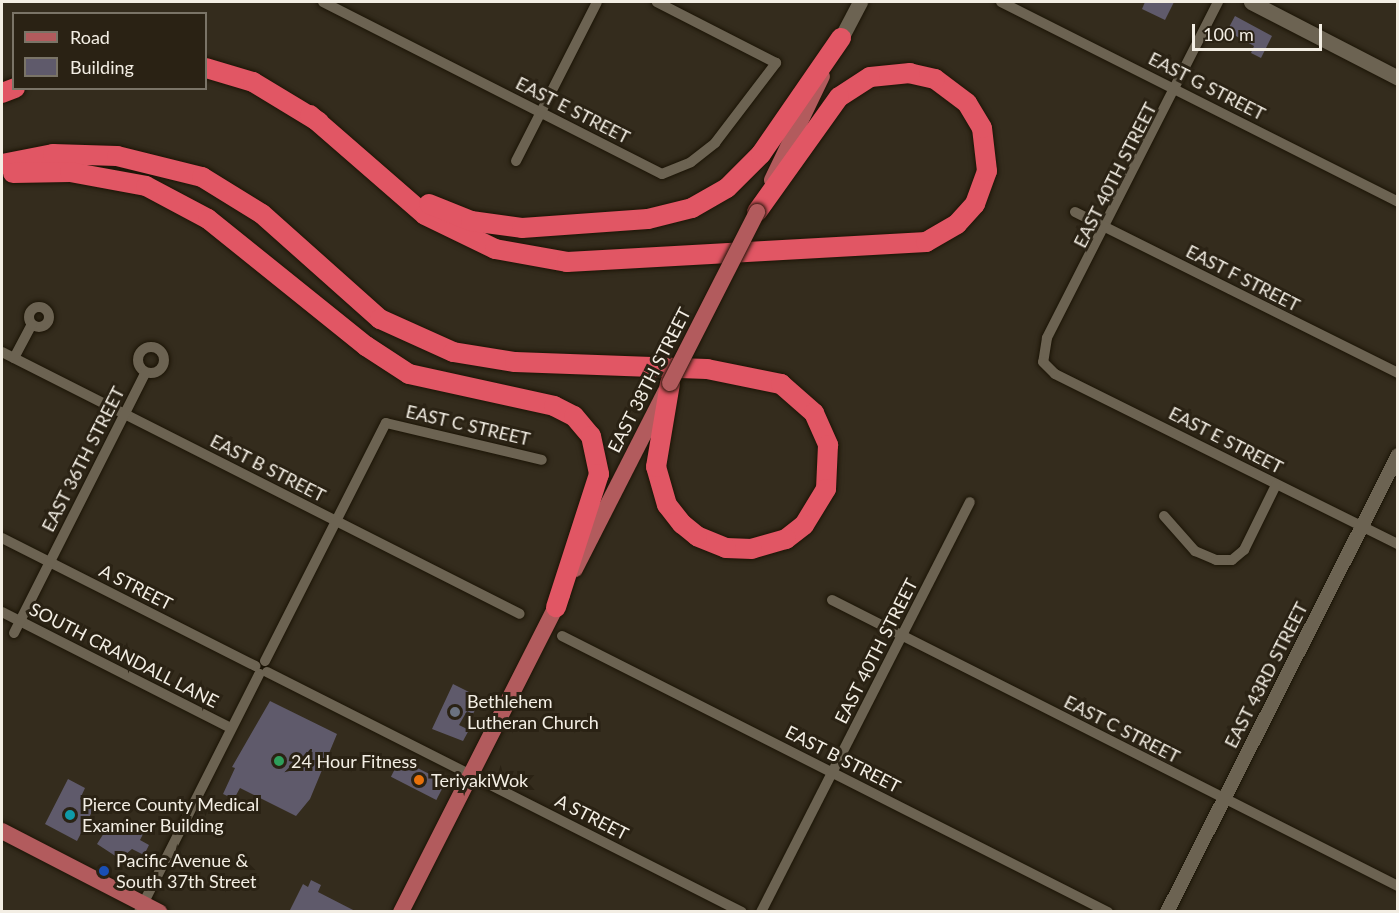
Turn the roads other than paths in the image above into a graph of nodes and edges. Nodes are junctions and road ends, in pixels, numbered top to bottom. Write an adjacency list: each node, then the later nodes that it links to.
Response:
1 (597, 2): 12 (street)
2 (657, 2): 12 (street, EAST E STREET)
3 (860, 2): 8 (main road, EAST 38TH STREET)
4 (1001, 2): 11 (street, EAST G STREET)
5 (1218, 2): 11 (street, EAST 40TH STREET)
6 (1251, 2): 10 (main road)
7 (328, 3): 12 (street, EAST E STREET)
8 (841, 38): 13 (highway); 18 (main road, EAST 38TH STREET)
9 (207, 68): 13 (highway)
10 (1398, 78)
11 (1177, 89): 17 (street, EAST G STREET); 20 (street, EAST 40TH STREET)
12 (540, 111): 14 (street)
13 (310, 115): 18 (highway)
14 (516, 161)
15 (2, 164): 27 (highway)
16 (2, 173): 40 (highway)
17 (1398, 202)
18 (757, 212): 27 (main road, EAST 38TH STREET, bridge)
19 (1075, 212): 20 (street, EAST F STREET)
20 (1107, 228): 24 (street, EAST 40TH STREET); 26 (street, EAST F STREET)
21 (32, 324): 23 (street)
22 (2, 352): 23 (street, EAST B STREET)
23 (14, 358): 28 (street, EAST B STREET)
24 (1043, 362): 31 (street, EAST E STREET)
25 (146, 372): 28 (street, EAST 36TH STREET)
26 (1398, 373)
27 (670, 383): 40 (main road, EAST 38TH STREET)
28 (124, 414): 34 (street, EAST B STREET); 38 (street, EAST 36TH STREET)
29 (1398, 454): 35 (street, EAST 43RD STREET)
30 (542, 460): 34 (street, EAST C STREET)
31 (1276, 485): 33 (street); 35 (street, EAST E STREET)
32 (970, 502): 46 (street, EAST 40TH STREET)
33 (1164, 516)
34 (336, 521): 42 (street, EAST B STREET); 47 (street)
35 (1362, 526): 37 (street, EAST E STREET); 51 (street, EAST 43RD STREET)
36 (2, 538): 38 (street, A STREET)
37 (1398, 544)
38 (50, 562): 43 (street, EAST 36TH STREET); 47 (street, A STREET)
39 (832, 600): 46 (street, EAST C STREET)
40 (556, 607): 50 (main road, EAST 38TH STREET)
41 (2, 612): 43 (street, SOUTH CRANDALL LANE)
42 (520, 614)
43 (20, 621): 44 (street, EAST 36TH STREET); 48 (street, SOUTH CRANDALL LANE)
44 (14, 633)
45 (562, 636): 49 (street, EAST B STREET)
46 (901, 637): 49 (street, EAST 40TH STREET); 51 (street, EAST C STREET)
47 (261, 668): 48 (street); 50 (street, A STREET)
48 (231, 728): 54 (street)
49 (832, 772): 58 (street, EAST 40TH STREET); 59 (street, EAST B STREET)
50 (471, 775): 56 (main road, EAST 38TH STREET); 57 (street, A STREET)
51 (1224, 799): 53 (street, EAST C STREET); 60 (street, EAST 43RD STREET)
52 (2, 831): 54 (main road)
53 (1398, 886)
54 (141, 907): 55 (main road)
55 (159, 912)
56 (401, 912)
57 (742, 912)
58 (761, 912)
59 (1108, 912)
60 (1167, 912)

